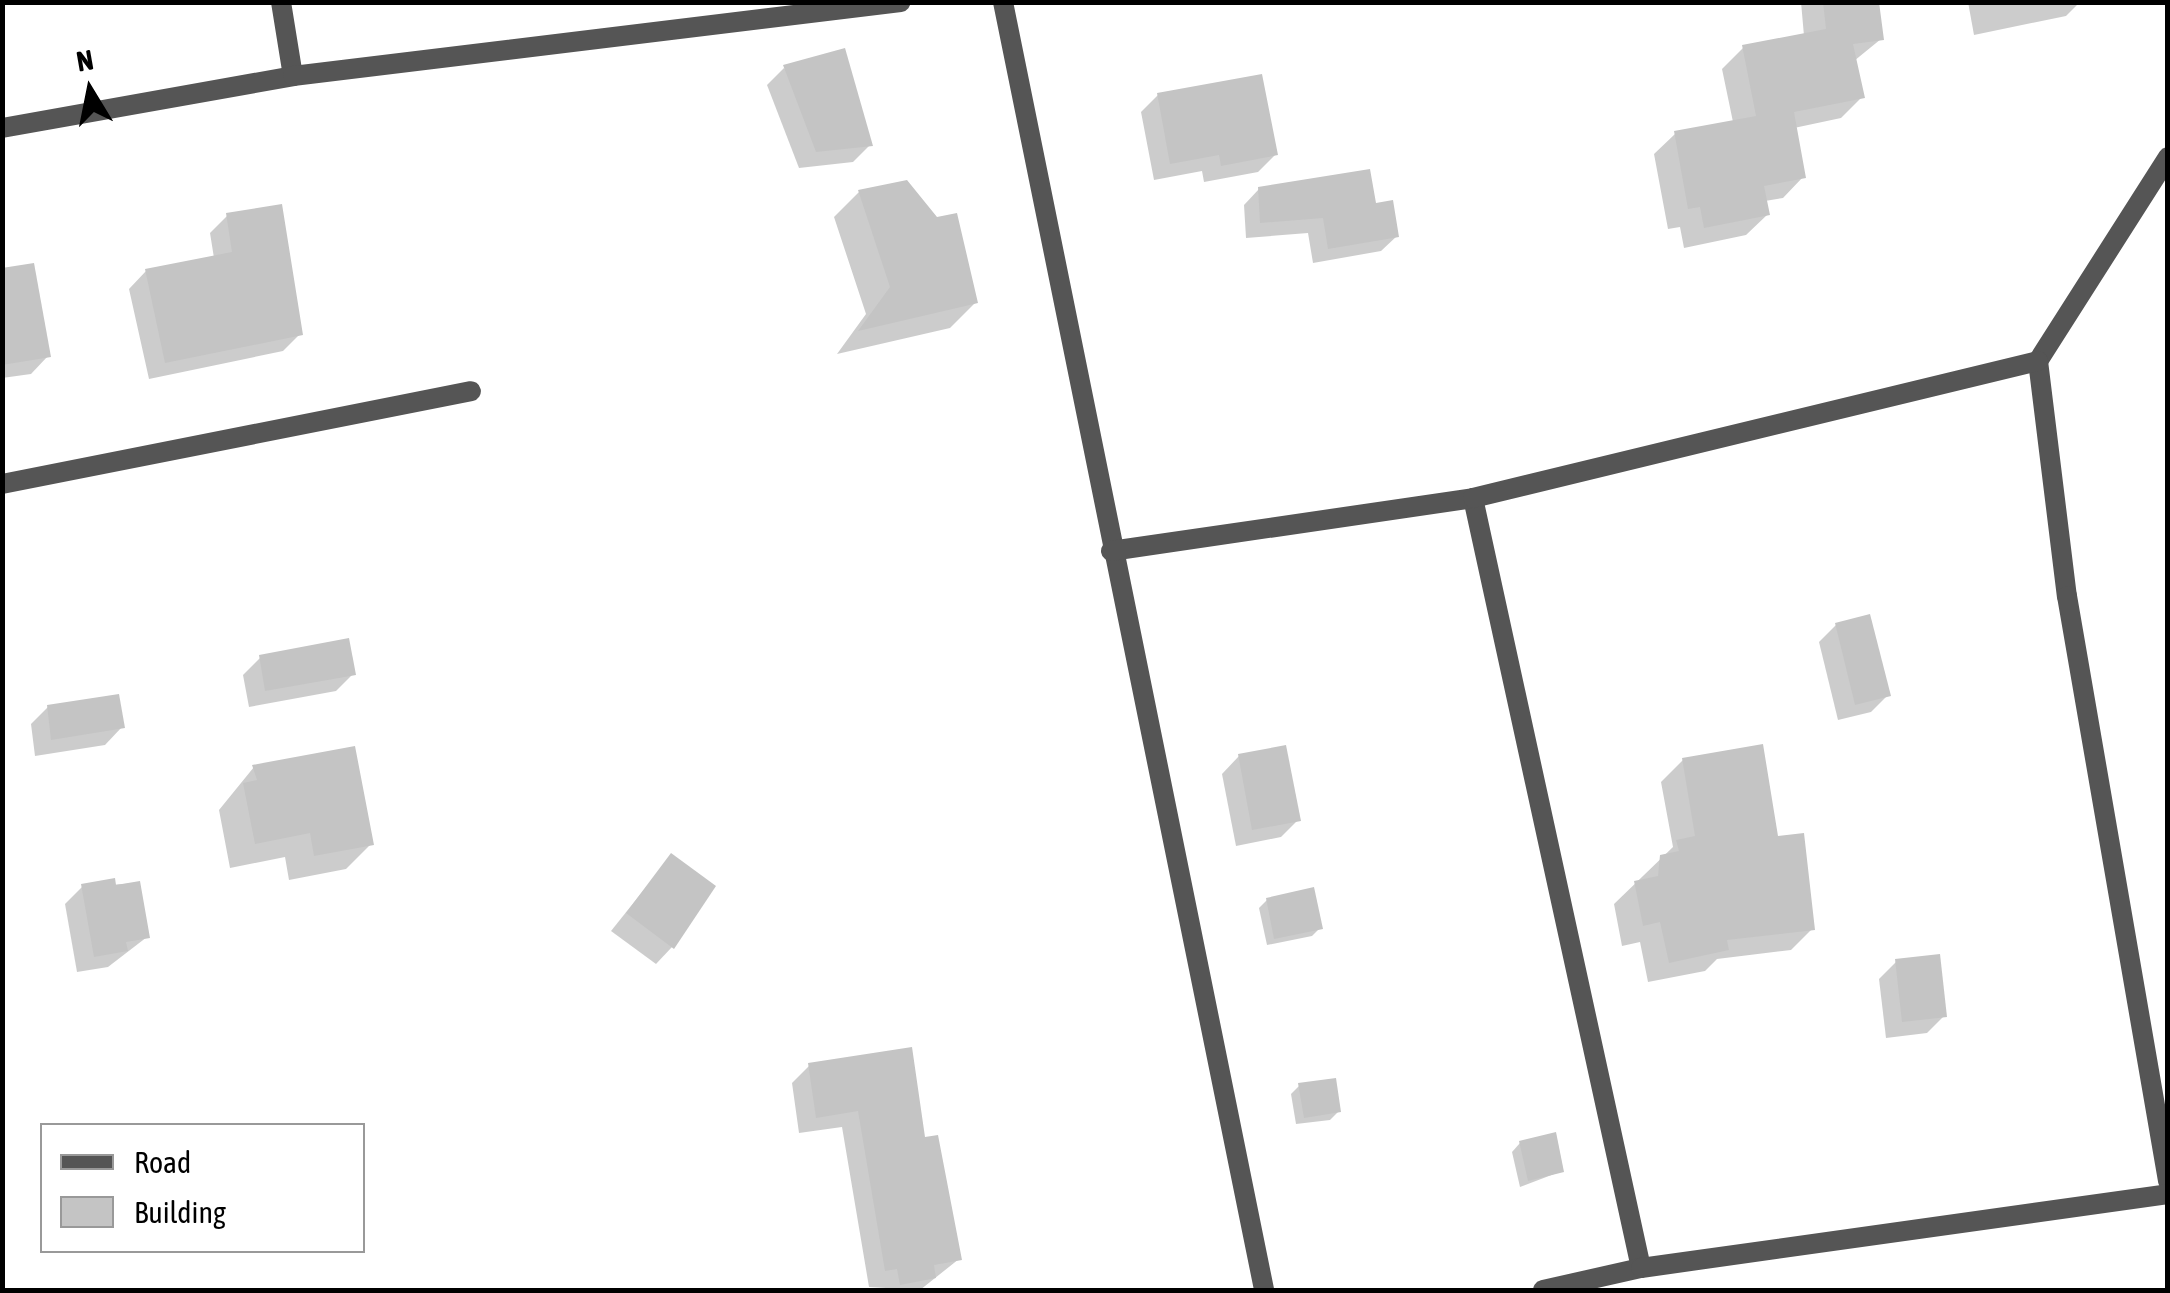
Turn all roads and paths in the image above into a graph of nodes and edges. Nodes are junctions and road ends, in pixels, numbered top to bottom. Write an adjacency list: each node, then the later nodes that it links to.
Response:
1 (280, 2): 5 (street)
2 (901, 2): 4 (street)
3 (1003, 2): 12 (street)
4 (847, 7): 5 (street)
5 (293, 76): 6 (street)
6 (2, 128)
7 (2168, 157): 8 (street)
8 (2038, 362): 11 (street); 13 (street)
9 (470, 390): 10 (street)
10 (2, 484)
11 (1473, 498): 12 (street); 15 (street)
12 (1111, 551): 16 (street)
13 (2168, 1180)
14 (2168, 1194): 15 (street)
15 (1641, 1268): 17 (street)
16 (1264, 1290)
17 (1543, 1290)

